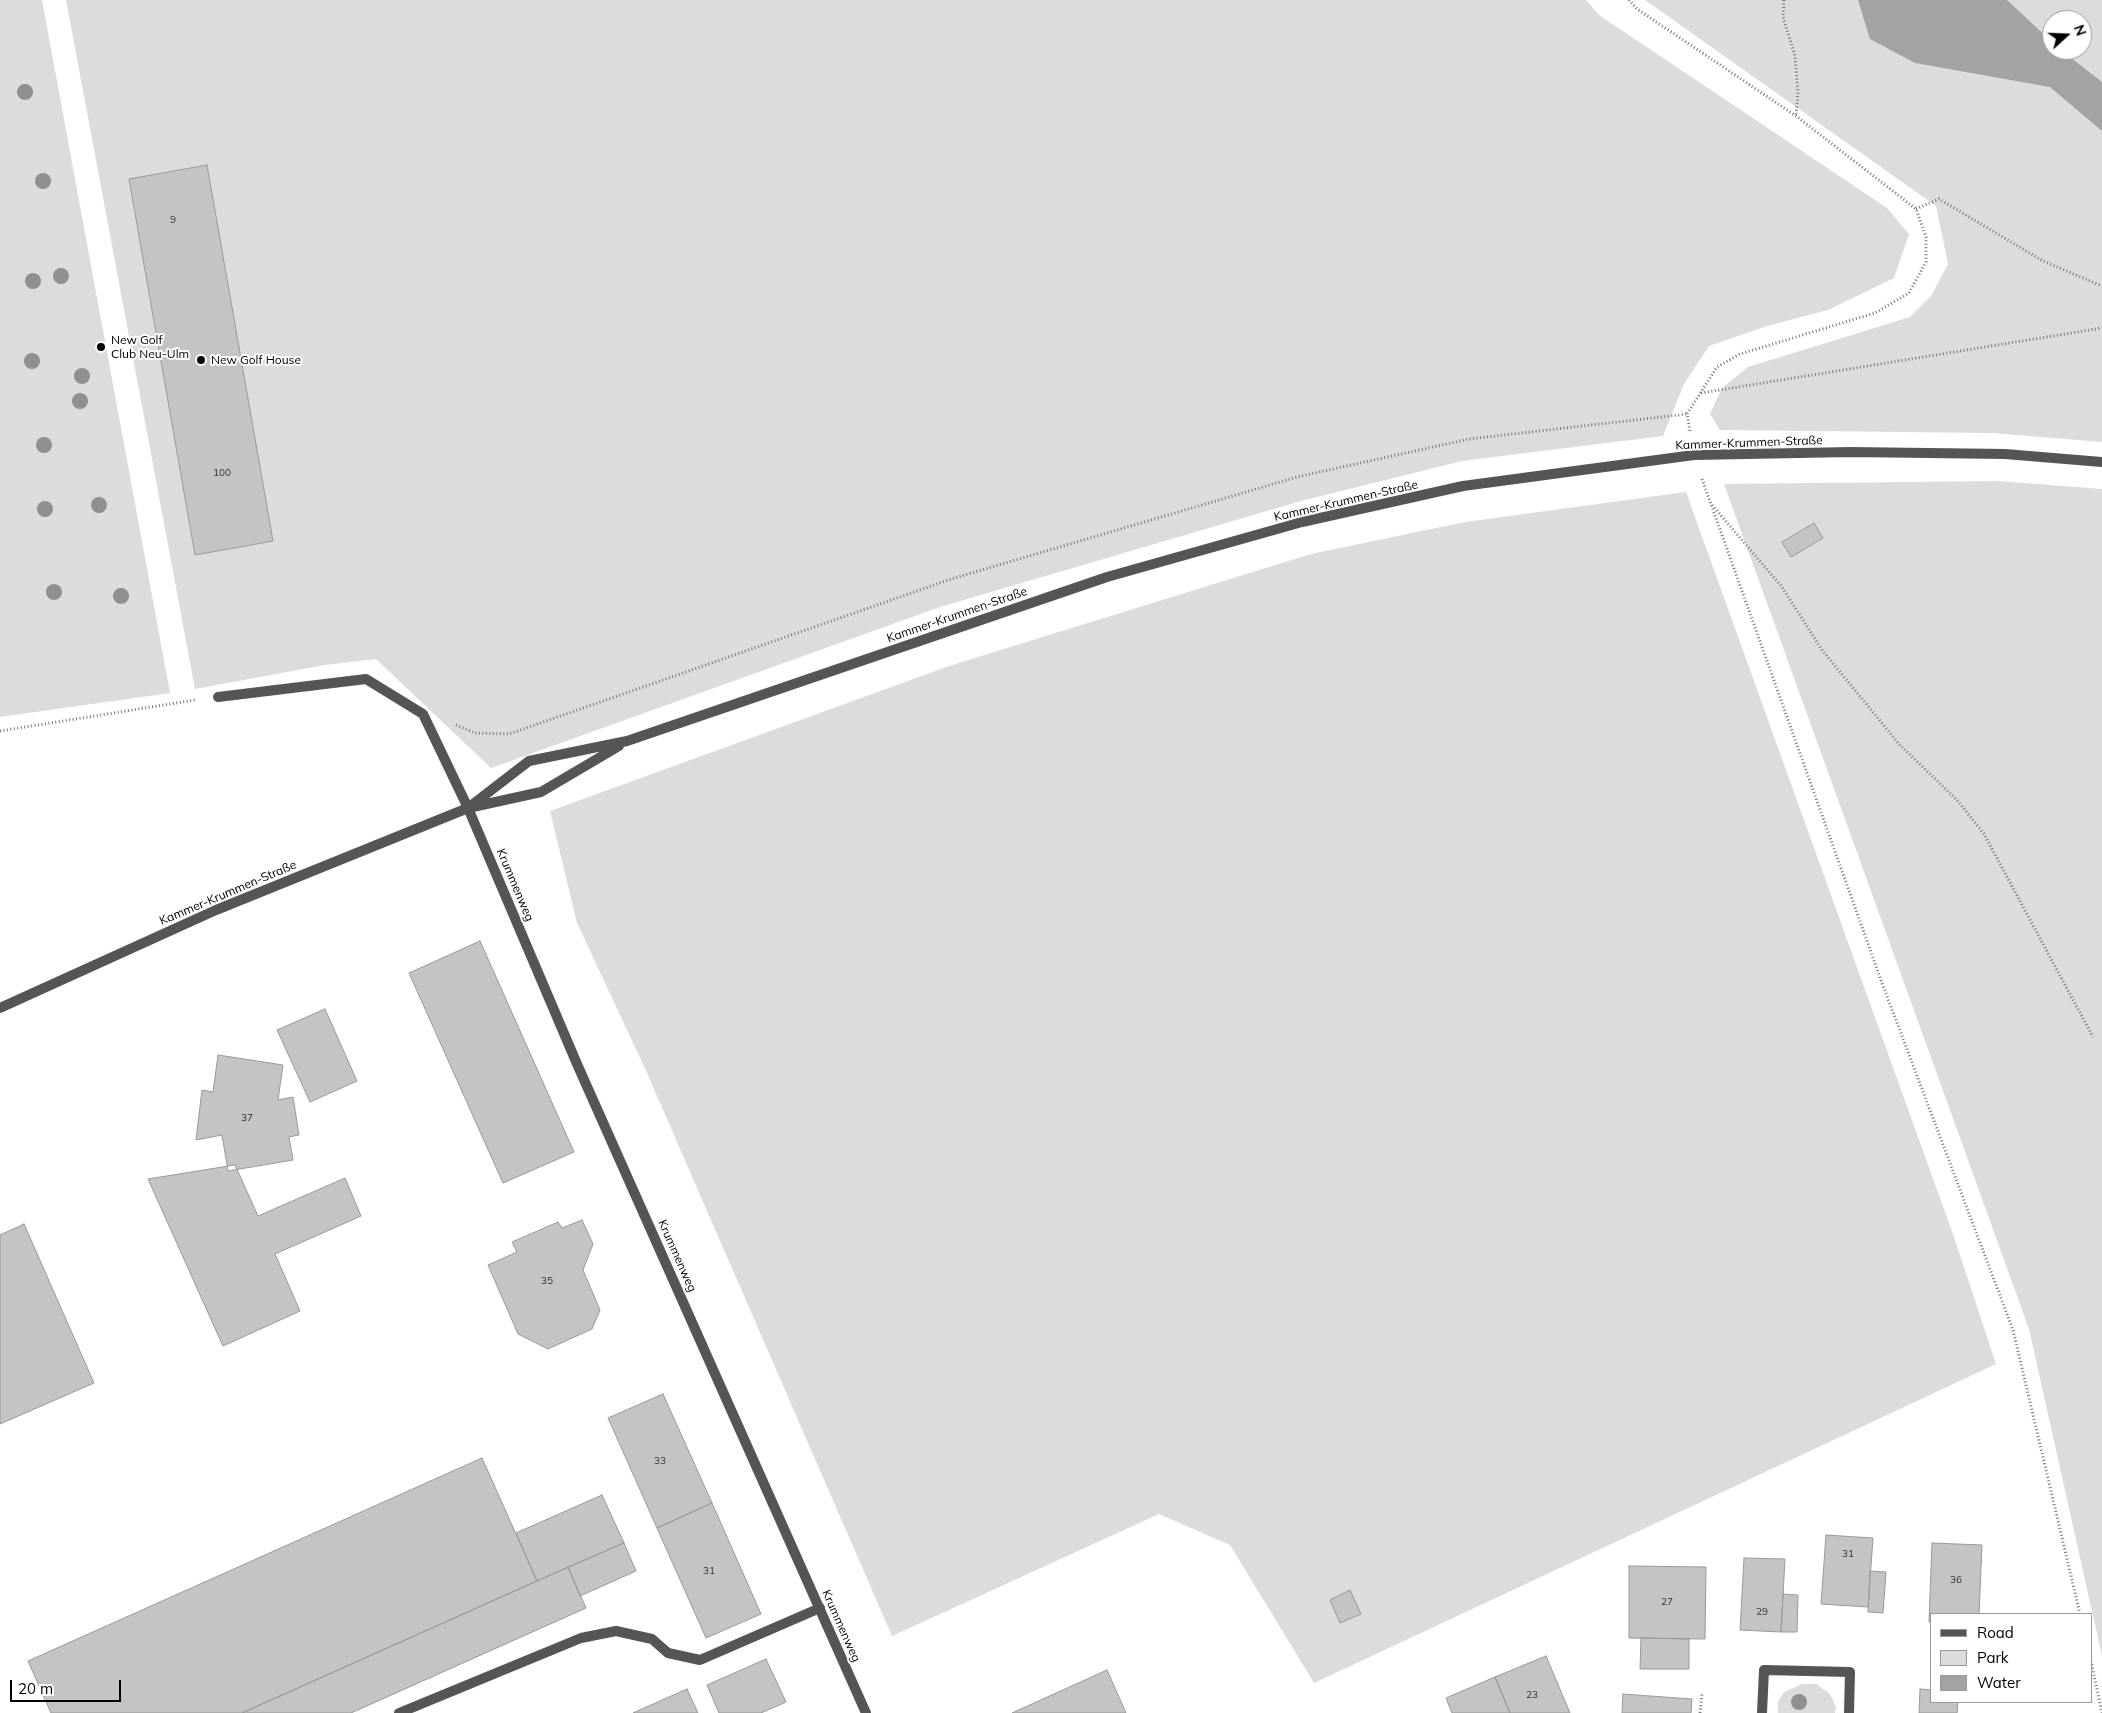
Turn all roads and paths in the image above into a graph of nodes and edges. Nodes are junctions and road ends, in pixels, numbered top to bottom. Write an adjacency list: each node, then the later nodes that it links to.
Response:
1 (1629, 0): 3 (path)
2 (1784, 0): 3 (path)
3 (1796, 116): 4 (path)
4 (1916, 209): 5 (path); 7 (path)
5 (2102, 286)
6 (2102, 328): 7 (path)
7 (1700, 393): 10 (path)
8 (2102, 462): 12 (street, Kammer-Krummen-Straße)
9 (218, 697): 10 (street); 11 (path)
10 (423, 714): 13 (street)
11 (0, 731)
12 (627, 741): 13 (street, Kammer-Krummen-Straße); 13 (street, Kammer-Krummen-Straße)
13 (468, 808): 14 (street, Kammer-Krummen-Straße); 16 (street, Krummenweg)
14 (0, 1008)
15 (2093, 1038): 17 (path)
16 (820, 1608): 20 (street); 21 (street, Krummenweg)
17 (2080, 1613)
18 (2092, 1667): 25 (path)
19 (1702, 1693): 22 (path)
20 (399, 1713)
21 (866, 1713)
22 (1700, 1713)
23 (1762, 1713): 24 (street)
24 (1849, 1713)
25 (2102, 1713)

